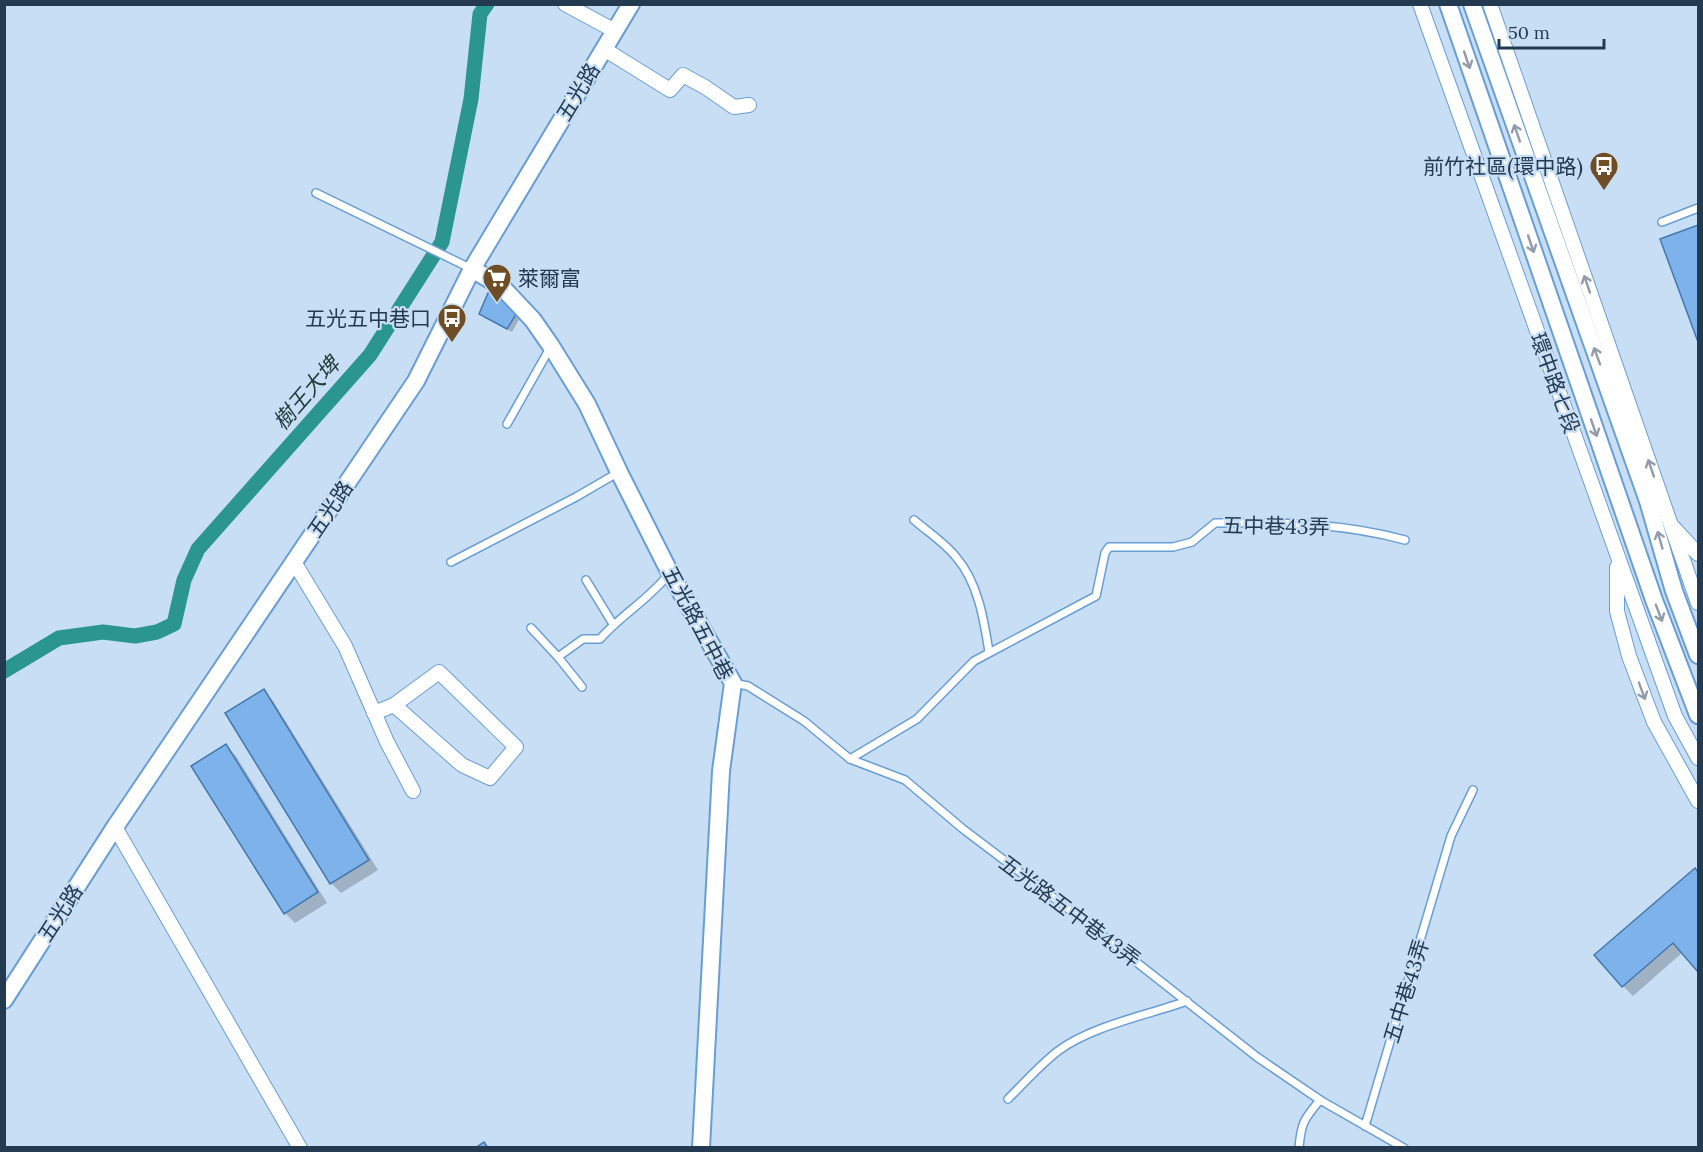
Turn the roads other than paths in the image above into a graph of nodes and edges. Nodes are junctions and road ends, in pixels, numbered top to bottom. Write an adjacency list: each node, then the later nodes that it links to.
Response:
1 (565, 4): 7 (street)
2 (631, 4): 7 (street, 五光路)
3 (1420, 4): 20 (street, 環中路七段)
4 (1448, 4): 36 (street, 環中路七段, one-way to 36)
5 (1472, 4): 30 (street, one-way to 5)
6 (1490, 4): 18 (street, one-way to 6)
7 (615, 31): 8 (street, 五光路)
8 (604, 49): 9 (street); 13 (street, 五光路)
9 (749, 105)
10 (316, 193): 13 (lane)
11 (1698, 208): 12 (lane)
12 (1662, 222)
13 (472, 269): 14 (street, 五光路五中巷); 22 (street, 五光路)
14 (551, 346): 15 (lane); 16 (street, 五光路五中巷)
15 (507, 424)
16 (618, 472): 23 (lane); 24 (street, 五光路五中巷)
17 (914, 520): 29 (lane)
18 (1670, 523): 21 (street); 26 (street)
19 (1405, 540): 29 (lane, 五中巷43弄)
20 (1616, 553): 37 (street, 環中路七段); 41 (street, one-way to 41)
21 (1698, 554)
22 (294, 562): 35 (street); 42 (street, 五光路)
23 (451, 562)
24 (670, 573): 27 (lane); 32 (street, 五光路五中巷)
25 (586, 580): 27 (lane)
26 (1698, 603)
27 (613, 624): 31 (lane)
28 (531, 628): 31 (lane)
29 (989, 652): 38 (lane, 五中巷43弄)
30 (1698, 656)
31 (558, 657): 33 (lane)
32 (734, 683): 38 (lane, 五光路五中巷43弄); 49 (street, 五光路五中巷)
33 (582, 687)
34 (394, 705): 34 (street); 35 (street)
35 (374, 714): 40 (street)
36 (1698, 715)
37 (1698, 758)
38 (850, 759): 44 (lane, 五光路五中巷43弄)
39 (1473, 790): 47 (lane, 五中巷43弄)
40 (413, 791)
41 (1698, 801)
42 (115, 827): 43 (street, 五光路); 48 (street)
43 (4, 1000)
44 (1187, 1001): 45 (lane); 46 (lane, 五光路五中巷43弄)
45 (1008, 1099)
46 (1320, 1100): 47 (lane, 五光路五中巷43弄); 50 (lane)
47 (1365, 1126): 51 (lane, 五光路五中巷43弄)
48 (300, 1148)
49 (701, 1148)
50 (1299, 1148)
51 (1404, 1148)

